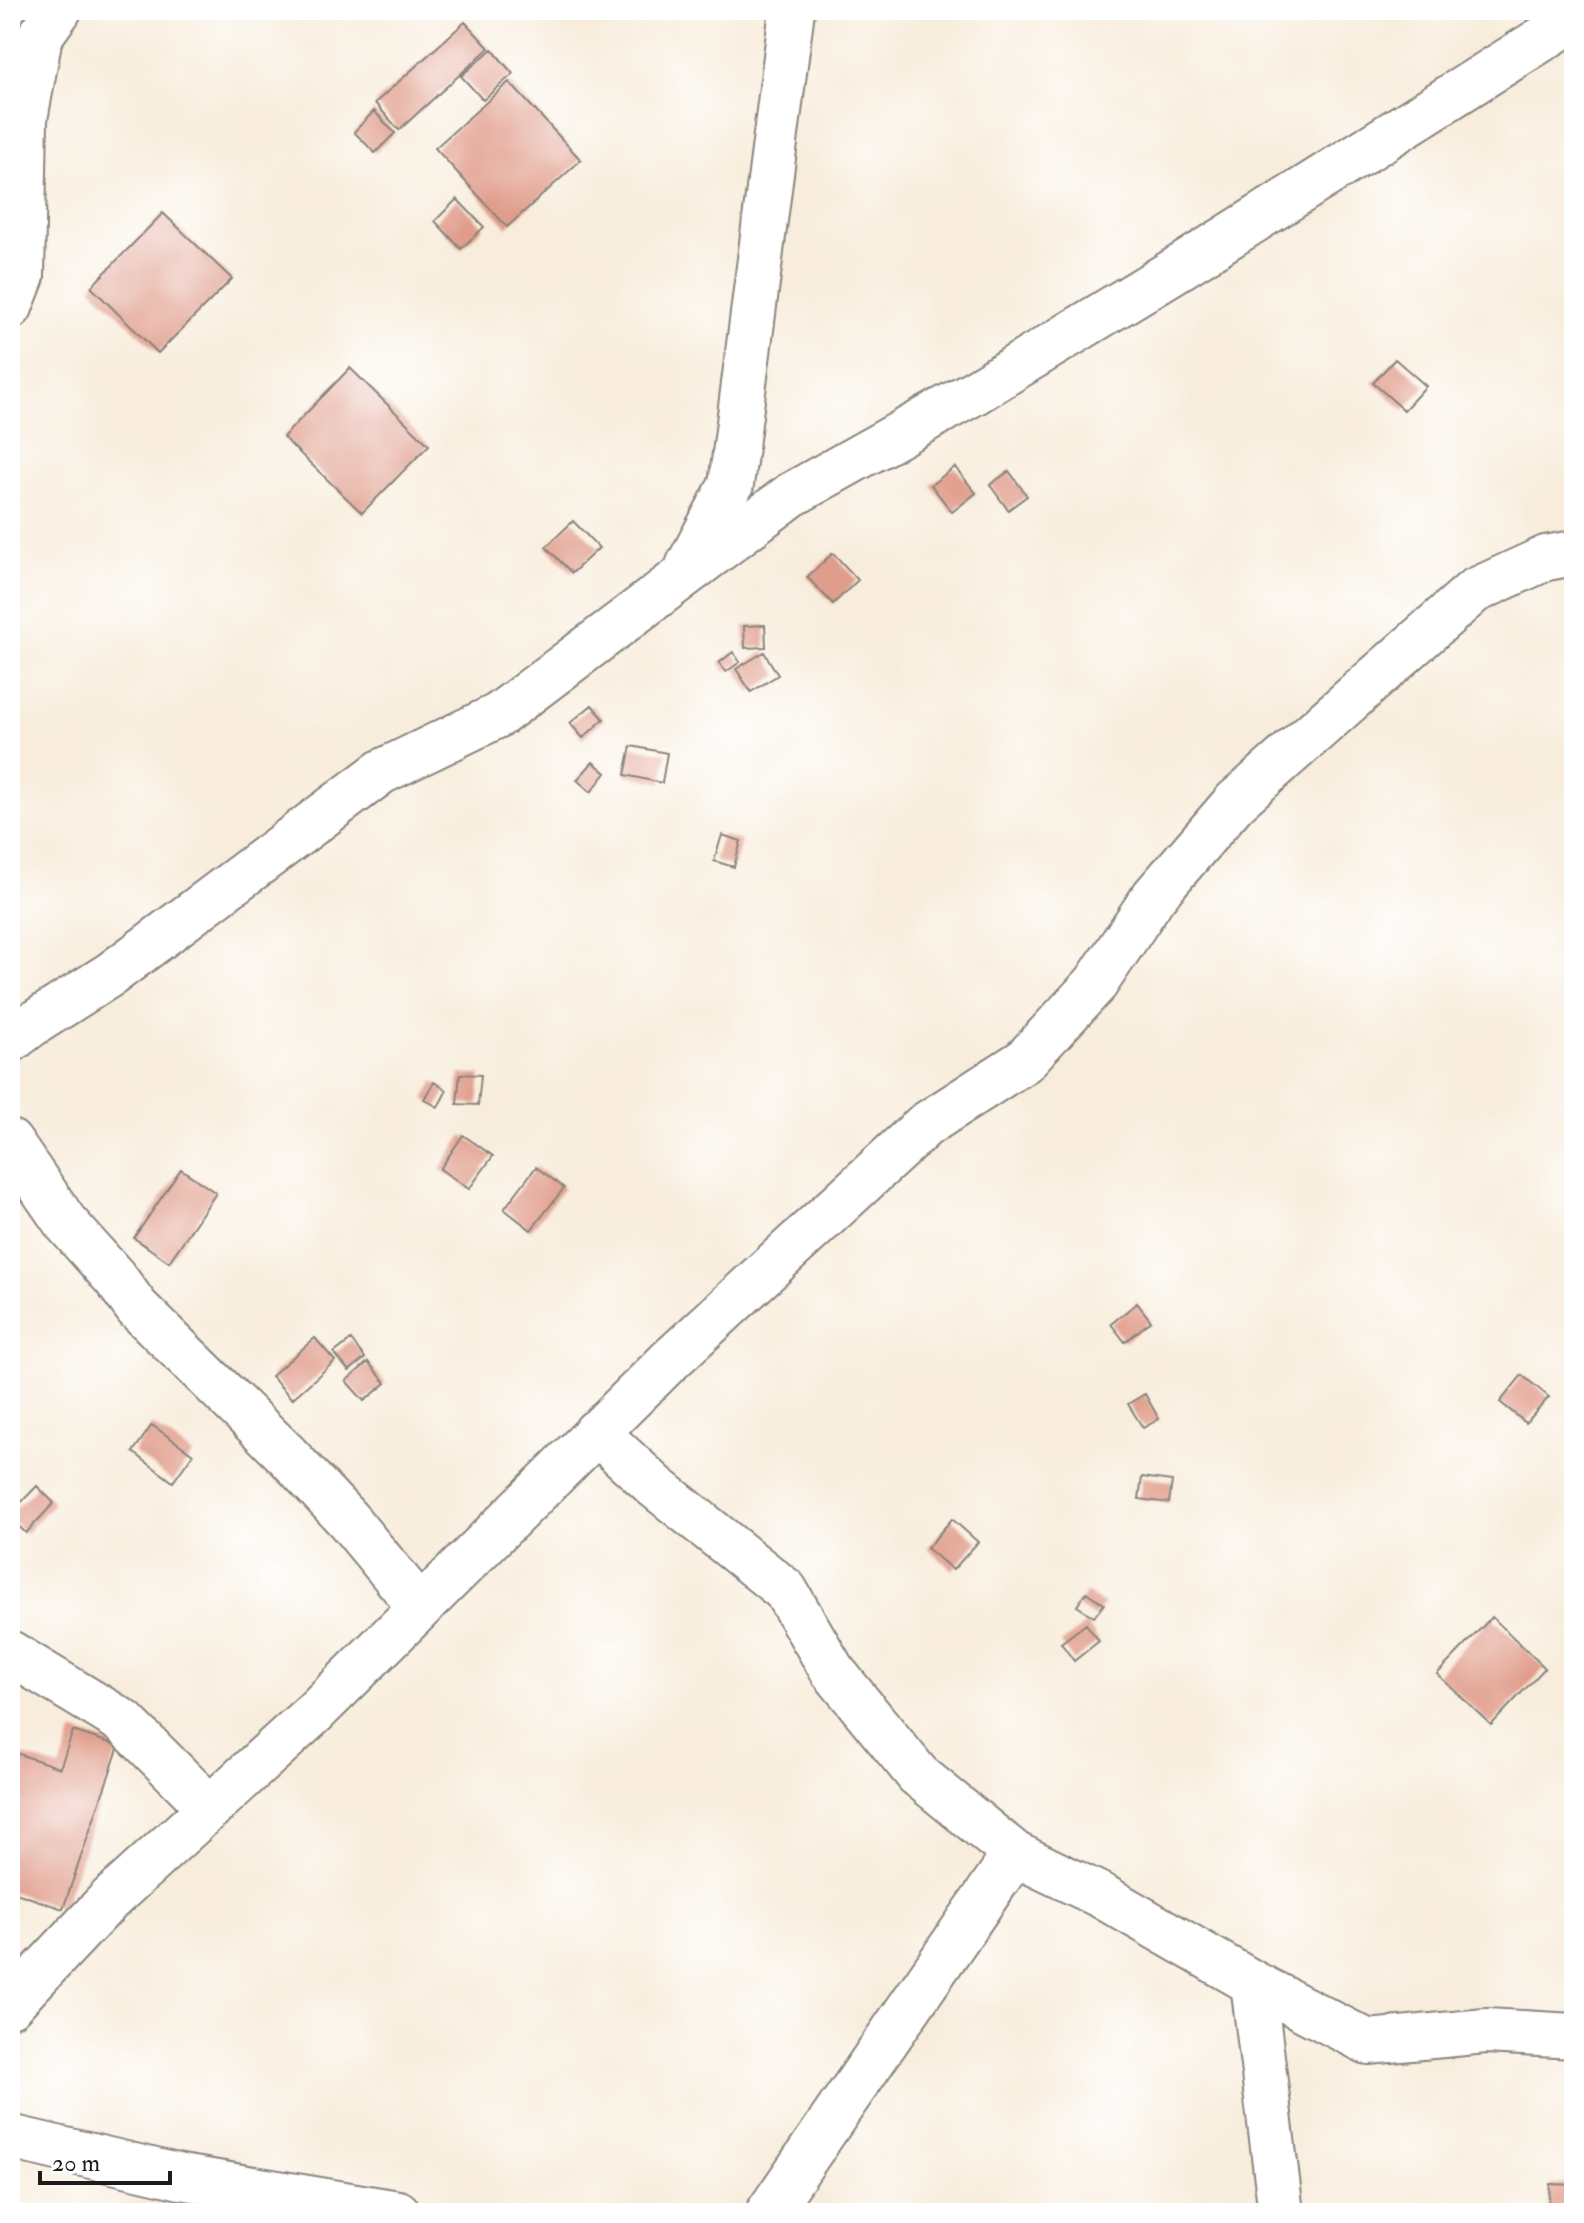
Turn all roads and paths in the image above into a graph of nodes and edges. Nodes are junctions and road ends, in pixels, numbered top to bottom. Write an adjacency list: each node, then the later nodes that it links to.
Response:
1 (59, 10): 4 (street)
2 (792, 10): 6 (street)
3 (1574, 14): 6 (street)
4 (10, 307)
5 (1574, 553): 9 (street)
6 (683, 575): 7 (street)
7 (10, 1041)
8 (10, 1142): 10 (street)
9 (596, 1432): 10 (street); 13 (street)
10 (420, 1607): 12 (street)
11 (10, 1653): 12 (street)
12 (210, 1808): 15 (street)
13 (1015, 1854): 14 (street); 19 (street)
14 (1253, 1983): 16 (street); 20 (street)
15 (10, 2005)
16 (1574, 2036)
17 (10, 2137): 18 (street)
18 (398, 2213)
19 (768, 2213)
20 (1281, 2213)

